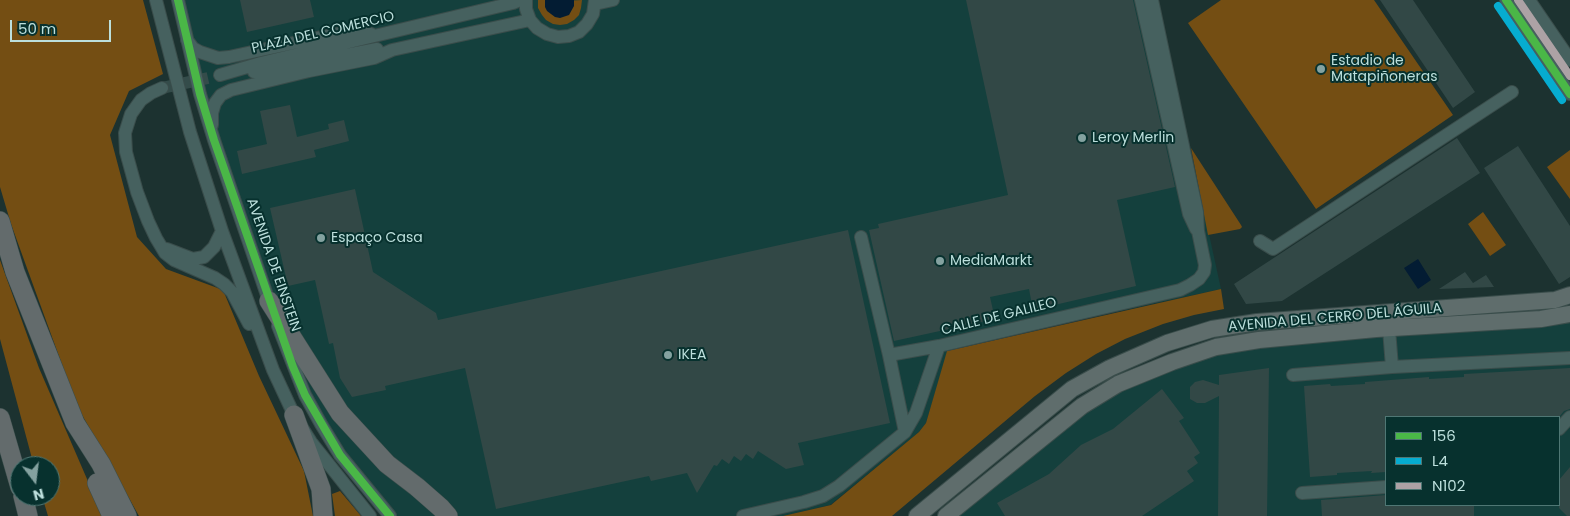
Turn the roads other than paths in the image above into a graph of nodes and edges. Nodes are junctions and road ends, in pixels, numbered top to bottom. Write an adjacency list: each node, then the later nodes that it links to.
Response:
1 (156, 0): 21 (street)
2 (178, 0): 13 (street, AVENIDA DE EINSTEIN)
3 (520, 0): 12 (street, PLAZA DEL COMERCIO)
4 (526, 0): 11 (street)
5 (613, 0): 10 (street)
6 (1141, 0): 22 (street, CALLE DE GALILEO)
7 (1152, 0): 22 (street, CALLE DE GALILEO)
8 (1506, 0): 18 (street)
9 (1529, 0): 15 (street)
10 (595, 2): 11 (street)
11 (530, 20): 14 (street)
12 (376, 35): 13 (street); 14 (street, PLAZA DEL COMERCIO)
13 (187, 40): 19 (street, AVENIDA DE EINSTEIN)
14 (392, 50): 19 (street)
15 (1570, 60)
16 (162, 88): 24 (street)
17 (1512, 92): 25 (street)
18 (1570, 94)
19 (214, 140): 27 (street, AVENIDA DE EINSTEIN)
20 (0, 220): 39 (highway)
21 (222, 231): 24 (street); 34 (street)
22 (1198, 231): 30 (street, CALLE DE GALILEO)
23 (861, 237): 31 (street)
24 (156, 238): 34 (street)
25 (1260, 241)
26 (1570, 295): 52 (main road, AVENIDA DEL CERRO DEL ÁGUILA)
27 (269, 301): 49 (street, AVENIDA DE EINSTEIN); 50 (highway)
28 (1570, 314): 29 (main road, AVENIDA DEL CERRO DEL ÁGUILA)
29 (1389, 329): 33 (street); 53 (main road, AVENIDA DEL CERRO DEL ÁGUILA)
30 (939, 346): 31 (street); 41 (street, CALLE DE GALILEO)
31 (889, 355): 41 (street)
32 (1570, 358): 33 (street)
33 (1392, 367): 35 (street)
34 (273, 370): 36 (street)
35 (1293, 375)
36 (294, 415): 47 (highway); 48 (street)
37 (1570, 417): 40 (street)
38 (0, 418): 42 (highway)
39 (75, 423): 45 (highway); 46 (highway)
40 (1560, 428)
41 (905, 432): 51 (street, CALLE DE GALILEO)
42 (11, 456)
43 (1385, 487): 44 (street)
44 (1302, 493)
45 (112, 516)
46 (127, 516)
47 (323, 516)
48 (370, 516)
49 (390, 516)
50 (448, 516)
51 (744, 516)
52 (917, 516)
53 (946, 516)

